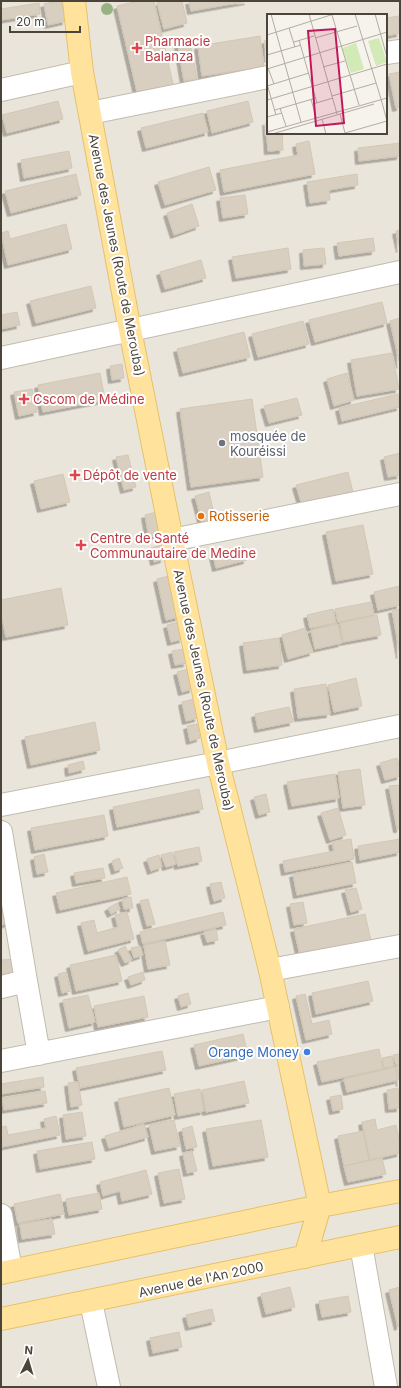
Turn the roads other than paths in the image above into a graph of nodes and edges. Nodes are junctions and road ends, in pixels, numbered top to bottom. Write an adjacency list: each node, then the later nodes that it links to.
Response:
1 (74, 1): 4 (main road, Avenue des Jeunes (Route de Merouba))
2 (400, 50): 3 (street)
3 (387, 53)
4 (82, 72): 6 (street); 7 (main road, Avenue des Jeunes (Route de Merouba))
5 (267, 77): 7 (street)
6 (1, 90)
7 (90, 113): 9 (main road, Avenue des Jeunes (Route de Merouba))
8 (400, 272): 9 (street)
9 (130, 330): 10 (street); 12 (main road, Avenue des Jeunes (Route de Merouba))
10 (1, 358)
11 (400, 494): 12 (street)
12 (172, 540): 14 (main road, Avenue des Jeunes (Route de Merouba))
13 (400, 726): 14 (street)
14 (218, 763): 15 (street); 18 (main road, Avenue des Jeunes (Route de Merouba))
15 (1, 806)
16 (1, 832): 19 (street)
17 (400, 946): 18 (street)
18 (270, 970): 21 (main road, Avenue des Jeunes (Route de Merouba))
19 (26, 981): 20 (street); 22 (street)
20 (1, 988)
21 (278, 1007): 22 (street); 25 (main road, Avenue des Jeunes (Route de Merouba))
22 (39, 1054): 23 (street)
23 (1, 1061)
24 (400, 1192): 25 (main road)
25 (320, 1206): 29 (main road, Avenue des Jeunes (Route de Merouba)); 30 (main road)
26 (1, 1215): 30 (street)
27 (400, 1237): 28 (main road, Avenue de l'An 2000)
28 (361, 1245): 29 (main road, Avenue de l'An 2000); 34 (street)
29 (305, 1257): 31 (main road, Avenue de l'An 2000)
30 (6, 1272)
31 (91, 1302): 32 (main road, Avenue de l'An 2000); 33 (street)
32 (1, 1319)
33 (109, 1387)
34 (386, 1387)

